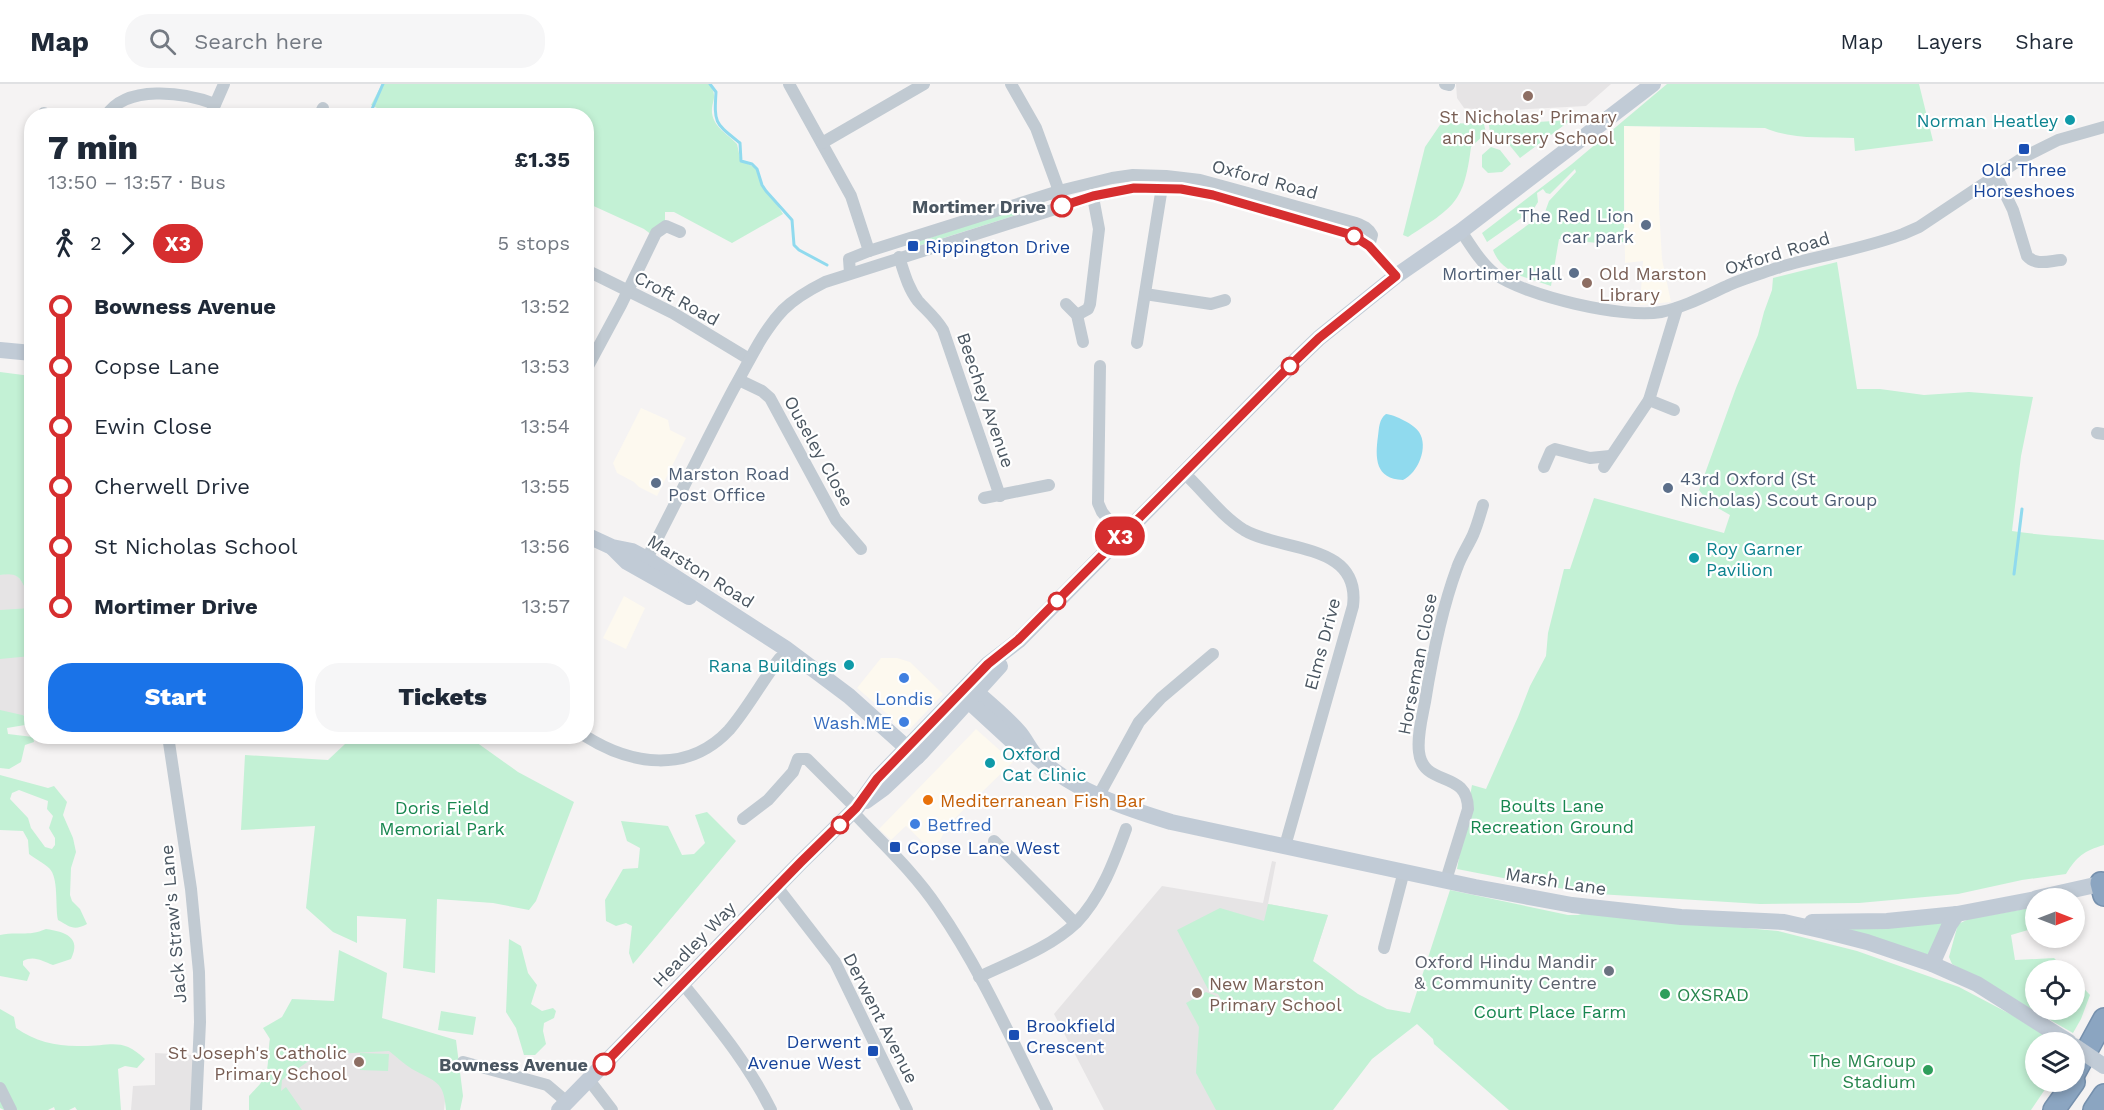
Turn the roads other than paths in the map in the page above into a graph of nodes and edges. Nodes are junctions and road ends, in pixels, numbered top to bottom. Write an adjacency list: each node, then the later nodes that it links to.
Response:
1 (225, 84): 9 (street)
2 (789, 84): 11 (street)
3 (924, 84): 11 (street)
4 (1011, 84): 16 (street)
5 (1653, 84): 18 (main road)
6 (127, 90): 7 (street); 8 (street)
7 (111, 108)
8 (209, 108)
9 (213, 108)
10 (2104, 127): 13 (street, Oxford Road)
11 (822, 143): 21 (street)
12 (1133, 175): 15 (street); 16 (street, Oxford Road); 20 (street, Oxford Road)
13 (1996, 175): 23 (street); 31 (street, Oxford Road)
14 (1162, 187): 15 (street, Oxford Road); 20 (street, Oxford Road); 28 (street)
15 (1134, 188): 17 (street, Oxford Road)
16 (1059, 192): 21 (street, Oxford Road)
17 (1093, 196): 22 (street, Oxford Road); 32 (street)
18 (1461, 231): 26 (main road); 31 (street, Oxford Road)
19 (680, 232): 27 (street)
20 (1369, 246): 26 (street, Oxford Road)
21 (869, 252): 24 (street, Oxford Road)
22 (899, 257): 24 (street, Oxford Road); 46 (street, Beechey Avenue)
23 (2061, 260)
24 (850, 273): 38 (street)
25 (594, 274): 27 (street, Croft Road)
26 (1396, 276): 44 (main road)
27 (628, 290): 37 (street); 38 (street, Croft Road)
28 (1145, 294): 29 (street); 34 (street)
29 (1225, 300)
30 (1066, 304): 32 (street)
31 (1677, 308): 41 (street)
32 (1077, 315): 33 (street)
33 (1083, 342)
34 (1137, 343)
35 (0, 350): 36 (main road)
36 (24, 352)
37 (594, 355)
38 (749, 359): 40 (street)
39 (1100, 366): 49 (street)
40 (739, 380): 51 (street, Ouseley Close); 52 (street)
41 (1649, 400): 42 (street); 43 (street)
42 (1674, 410)
43 (1544, 467)
44 (1183, 472): 49 (main road); 67 (street, Elms Drive)
45 (1049, 485): 46 (street, Beechey Avenue)
46 (1000, 496): 47 (street, Beechey Avenue)
47 (984, 498)
48 (1483, 505): 69 (street, Horseman Close)
49 (1121, 535): 54 (main road)
50 (594, 539): 52 (main road, Marston Road)
51 (861, 549)
52 (644, 564): 53 (main road, Marston Road)
53 (764, 640): 56 (main road, Marston Road); 57 (main road, Marston Road)
54 (1018, 640): 58 (main road); 58 (main road)
55 (1213, 654): 62 (street)
56 (780, 658): 57 (main road, Marston Road); 59 (street)
57 (835, 692): 61 (main road, Marston Road)
58 (968, 693): 61 (main road, Headley Way); 62 (main road, Marsh Lane)
59 (594, 741)
60 (169, 744): 96 (street, Jack Straw's Lane)
61 (910, 756): 63 (main road, Headley Way)
62 (1099, 795): 67 (main road, Marsh Lane)
63 (856, 809): 64 (street); 70 (main road, Headley Way); 79 (street)
64 (743, 819)
65 (1126, 829): 76 (street)
66 (994, 841): 76 (street)
67 (1285, 846): 68 (main road, Marsh Lane)
68 (1404, 871): 69 (main road, Marsh Lane); 77 (street)
69 (1446, 880): 75 (main road, Marsh Lane)
70 (777, 887): 80 (main road, Headley Way); 99 (street, Derwent Avenue)
71 (2103, 887): 72 (main road)
72 (2085, 890)
73 (2025, 901): 74 (main road)
74 (1957, 914): 75 (main road); 78 (main road)
75 (1784, 922): 78 (main road, Marsh Lane)
76 (1075, 923): 79 (street)
77 (1384, 948)
78 (1932, 964): 82 (main road, Marsh Lane)
79 (979, 977): 100 (street)
80 (683, 984): 89 (main road, Headley Way); 98 (street)
81 (2104, 1019): 85 (highway)
82 (2053, 1032)
83 (2104, 1038): 87 (highway)
84 (2085, 1053): 88 (main road, Marsh Lane, bridge)
85 (2085, 1054)
86 (463, 1062): 94 (street)
87 (2085, 1064)
88 (2104, 1066)
89 (589, 1080): 94 (main road, Headley Way); 97 (street)
90 (0, 1088): 95 (street)
91 (2066, 1092): 93 (highway)
92 (2104, 1095): 101 (highway)
93 (2057, 1105)
94 (563, 1106)
95 (11, 1110)
96 (196, 1110)
97 (612, 1110)
98 (771, 1110)
99 (907, 1110)
100 (1047, 1110)
101 (2094, 1110)

